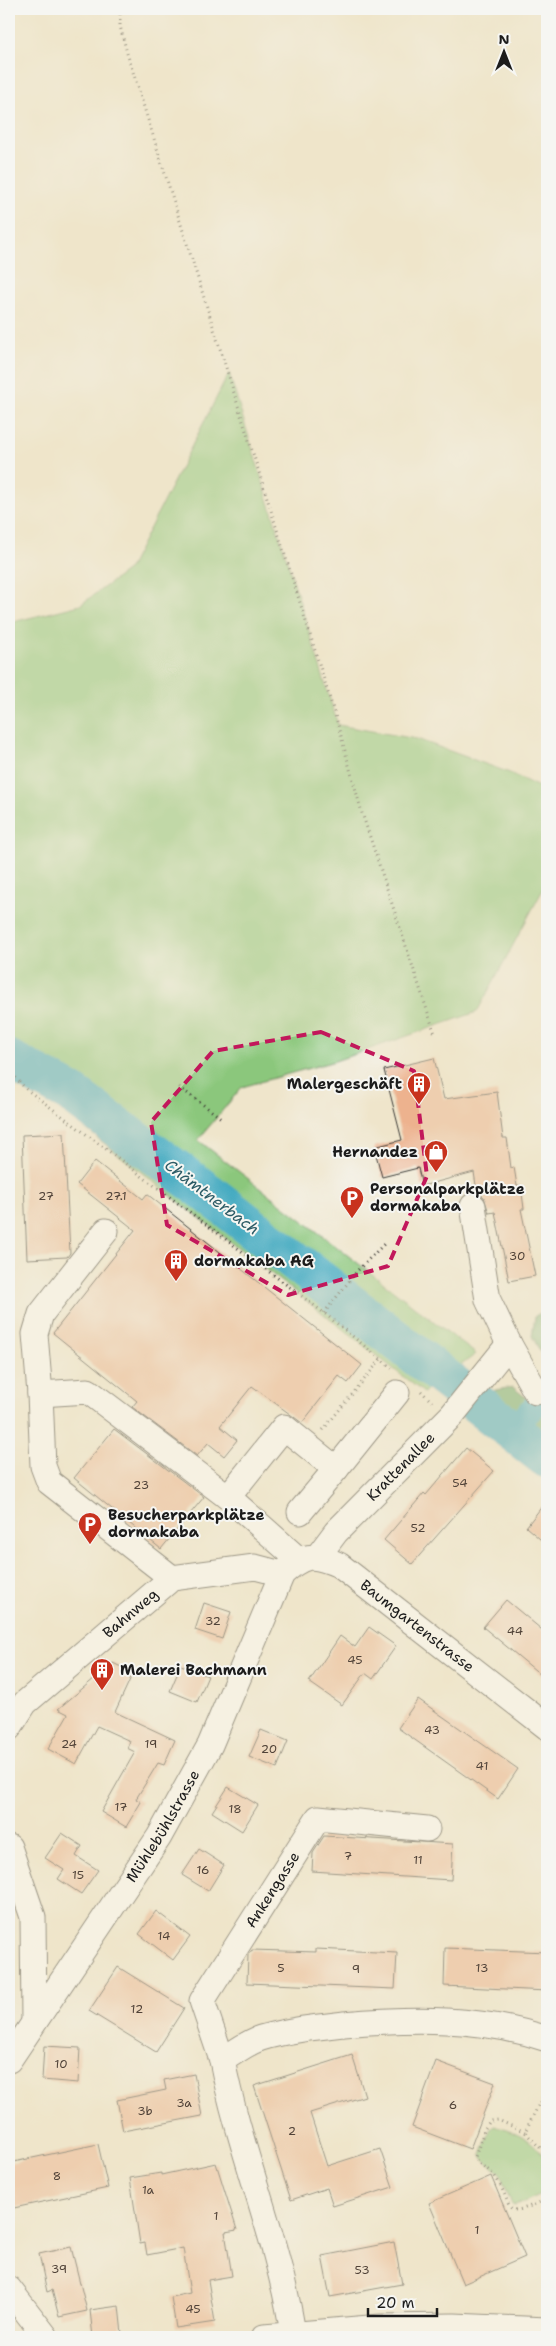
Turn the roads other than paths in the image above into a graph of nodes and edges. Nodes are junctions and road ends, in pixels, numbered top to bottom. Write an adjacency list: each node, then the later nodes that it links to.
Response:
1 (473, 1206): 3 (street)
2 (106, 1231): 6 (street)
3 (509, 1344): 5 (street); 10 (street, Krattenallee)
4 (403, 1384): 7 (street)
5 (536, 1392)
6 (40, 1394): 8 (street); 11 (street)
7 (336, 1469): 8 (street); 9 (street)
8 (228, 1497): 10 (street)
9 (300, 1512)
10 (299, 1563): 11 (street); 12 (street, Baumgartenstrasse); 16 (street, Mühlebühlstrasse)
11 (172, 1578): 13 (street, Bahnweg)
12 (547, 1727)
13 (9, 1728)
14 (427, 1829): 19 (street, Ankengasse)
15 (9, 1847): 16 (street)
16 (34, 2021): 18 (street, Mühlebühlstrasse)
17 (547, 2039): 19 (street)
18 (9, 2060)
19 (222, 2060): 22 (street, Ankengasse)
20 (9, 2288): 23 (street)
21 (547, 2330): 22 (street)
22 (293, 2334): 24 (street)
23 (44, 2336)
24 (264, 2337)

